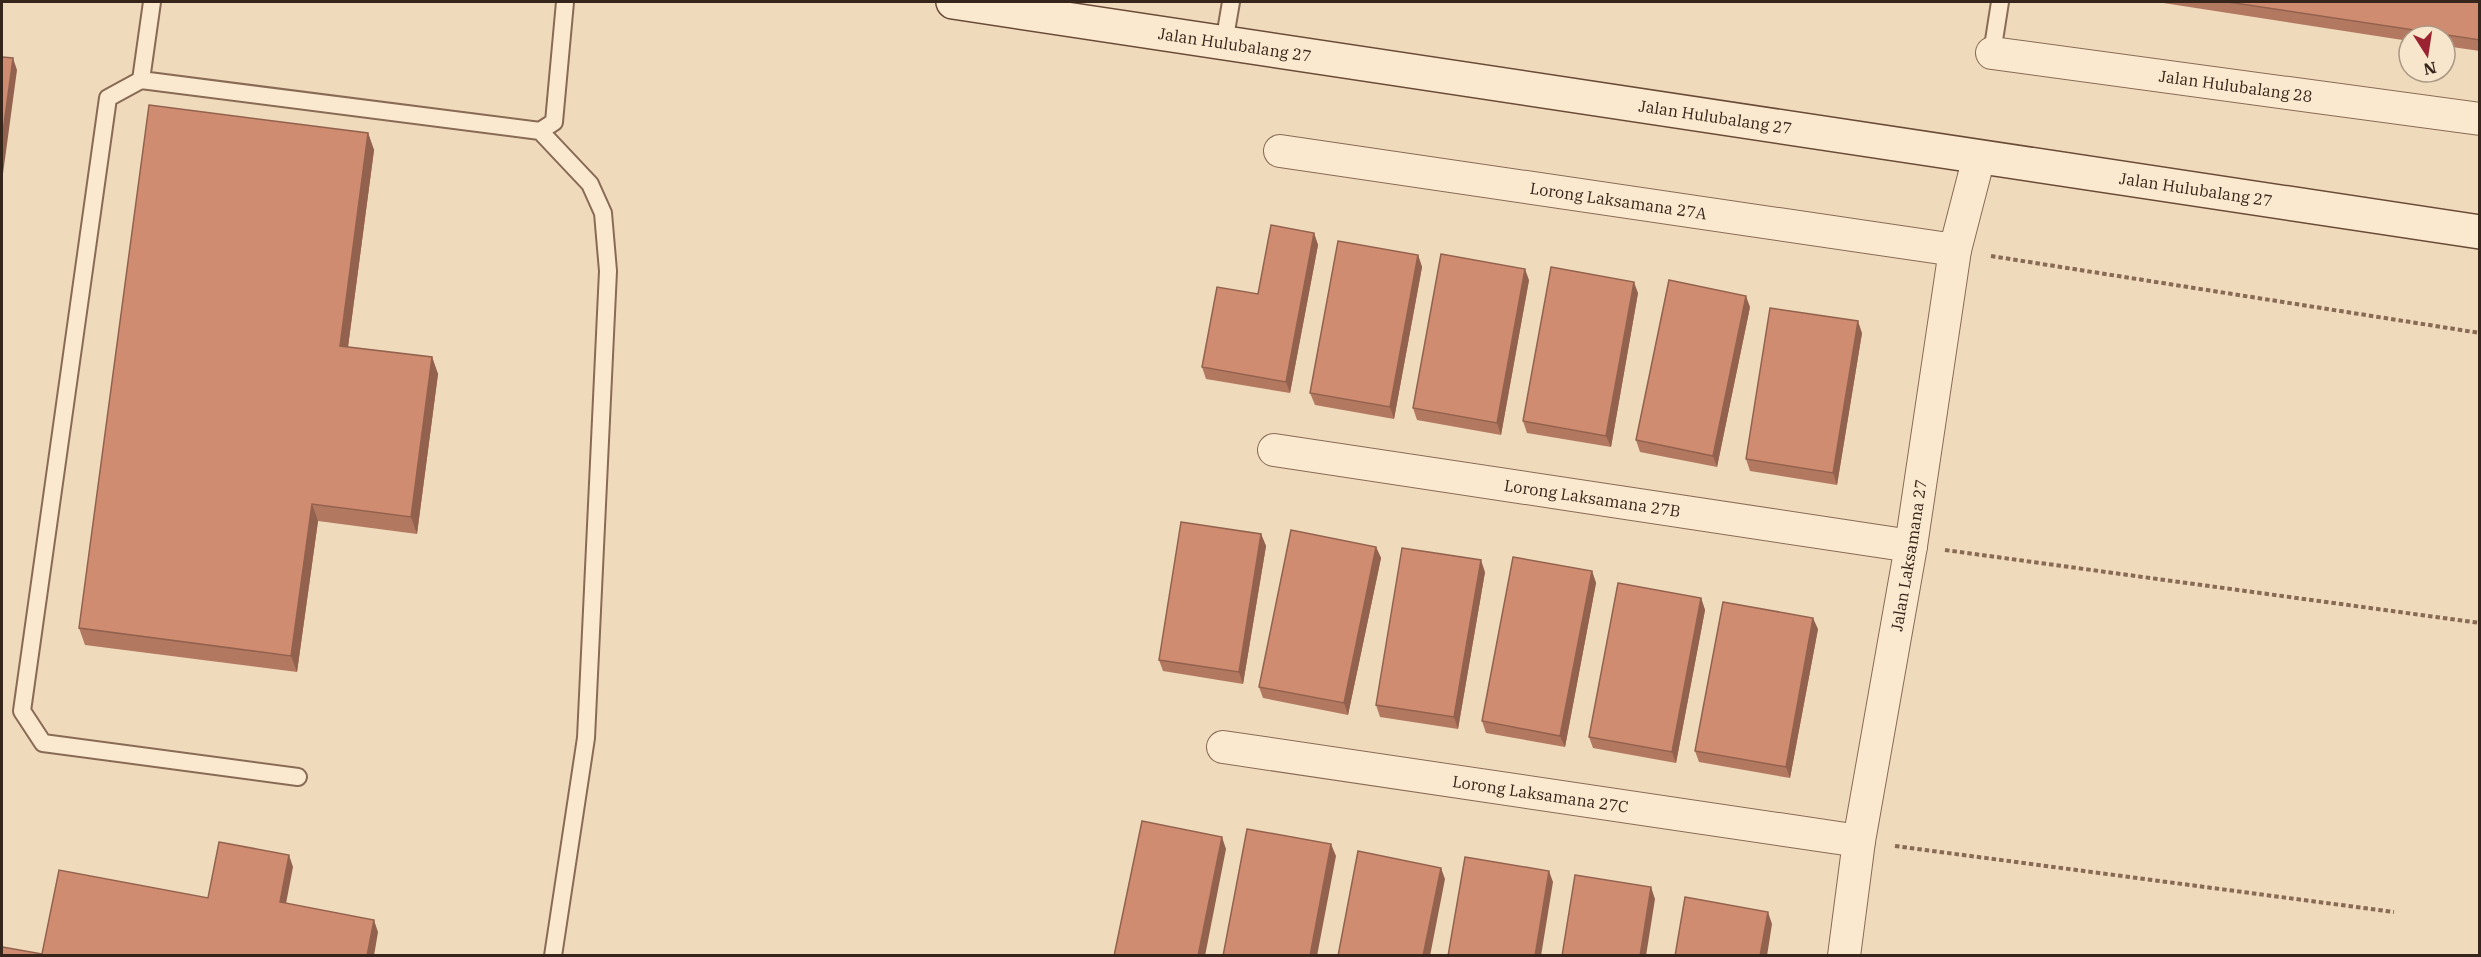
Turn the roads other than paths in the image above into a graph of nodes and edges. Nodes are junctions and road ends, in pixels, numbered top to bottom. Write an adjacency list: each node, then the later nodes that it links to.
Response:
1 (152, 2): 8 (lane)
2 (565, 2): 10 (lane)
3 (953, 2): 6 (street, Jalan Hulubalang 27)
4 (1231, 2): 6 (lane)
5 (2000, 2): 7 (lane)
6 (1224, 43): 12 (street, Jalan Hulubalang 27)
7 (1992, 53): 9 (street, Jalan Hulubalang 28)
8 (141, 80): 10 (lane); 18 (lane)
9 (2480, 119)
10 (540, 131): 20 (lane)
11 (1280, 151): 14 (street, Lorong Laksamana 27A)
12 (1979, 157): 13 (street, Jalan Hulubalang 27); 14 (street, Jalan Laksamana 27)
13 (2480, 232)
14 (1955, 250): 16 (street, Jalan Laksamana 27)
15 (1274, 450): 16 (street, Lorong Laksamana 27B)
16 (1911, 546): 19 (street, Jalan Laksamana 27)
17 (1222, 747): 19 (street, Lorong Laksamana 27C)
18 (298, 777)
19 (1858, 841): 21 (street, Jalan Laksamana 27)
20 (553, 956)
21 (1844, 956)

